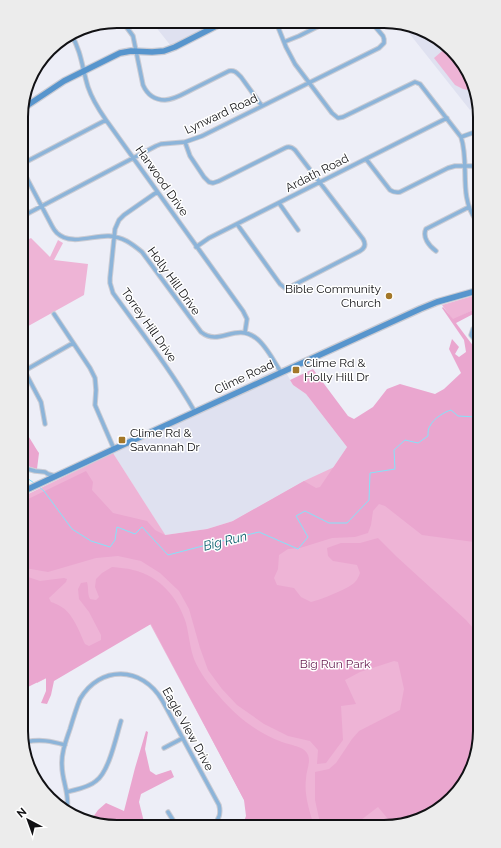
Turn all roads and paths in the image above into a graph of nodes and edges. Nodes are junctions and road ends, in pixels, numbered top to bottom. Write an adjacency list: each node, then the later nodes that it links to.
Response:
1 (127, 28): 8 (street)
2 (212, 28): 8 (main road)
3 (278, 28): 7 (street)
4 (315, 28): 7 (street)
5 (376, 28): 10 (street, Lynward Road)
6 (74, 39): 9 (street, Harwood Drive)
7 (284, 42): 10 (street)
8 (136, 51): 9 (main road); 12 (street)
9 (84, 71): 11 (main road); 14 (street, Harwood Drive)
10 (309, 83): 12 (street, Lynward Road); 13 (street)
11 (29, 105)
12 (262, 106): 17 (street, Lynward Road)
13 (447, 118): 16 (street); 19 (street, Ardath Road)
14 (106, 120): 18 (street, Harwood Drive); 20 (street)
15 (473, 133): 16 (street)
16 (462, 137): 21 (street)
17 (185, 142): 18 (street, Lynward Road); 24 (street)
18 (133, 158): 25 (street, Harwood Drive); 27 (street, Lynward Road)
19 (366, 159): 21 (street); 24 (street, Ardath Road)
20 (28, 161)
21 (465, 166): 22 (street); 28 (street)
22 (473, 166)
23 (28, 181): 27 (street, Holly Hill Drive)
24 (320, 182): 26 (street, Ardath Road); 31 (street)
25 (157, 192): 33 (street, Torrey Hill Drive); 34 (street, Harwood Drive)
26 (278, 203): 31 (street, Ardath Road); 32 (street)
27 (41, 206): 29 (street, Lynward Road); 33 (street, Holly Hill Drive)
28 (469, 207): 30 (street); 35 (street)
29 (28, 213)
30 (473, 216)
31 (237, 224): 34 (street, Ardath Road)
32 (298, 230)
33 (114, 237): 38 (street, Holly Hill Drive); 43 (street, Torrey Hill Drive)
34 (196, 246): 38 (street, Harwood Drive)
35 (436, 251)
36 (473, 292): 41 (main road, Clime Road)
37 (54, 314): 39 (street)
38 (245, 332): 41 (street)
39 (73, 343): 40 (street); 45 (street)
40 (28, 369)
41 (281, 372): 43 (main road, Clime Road)
42 (28, 378): 44 (street)
43 (195, 412): 45 (main road, Clime Road)
44 (45, 424)
45 (114, 449): 47 (main road, Clime Road)
46 (28, 469): 47 (street)
47 (56, 476): 48 (main road, Clime Road)
48 (28, 490)
49 (121, 721): 54 (street)
50 (183, 738): 52 (street, Eagle View Drive); 53 (street); 58 (street, Eagle View Drive)
51 (29, 742): 52 (street)
52 (65, 745): 54 (street)
53 (164, 748)
54 (67, 792): 55 (street)
55 (68, 805)
56 (168, 812): 57 (street)
57 (173, 820)
58 (217, 820)

